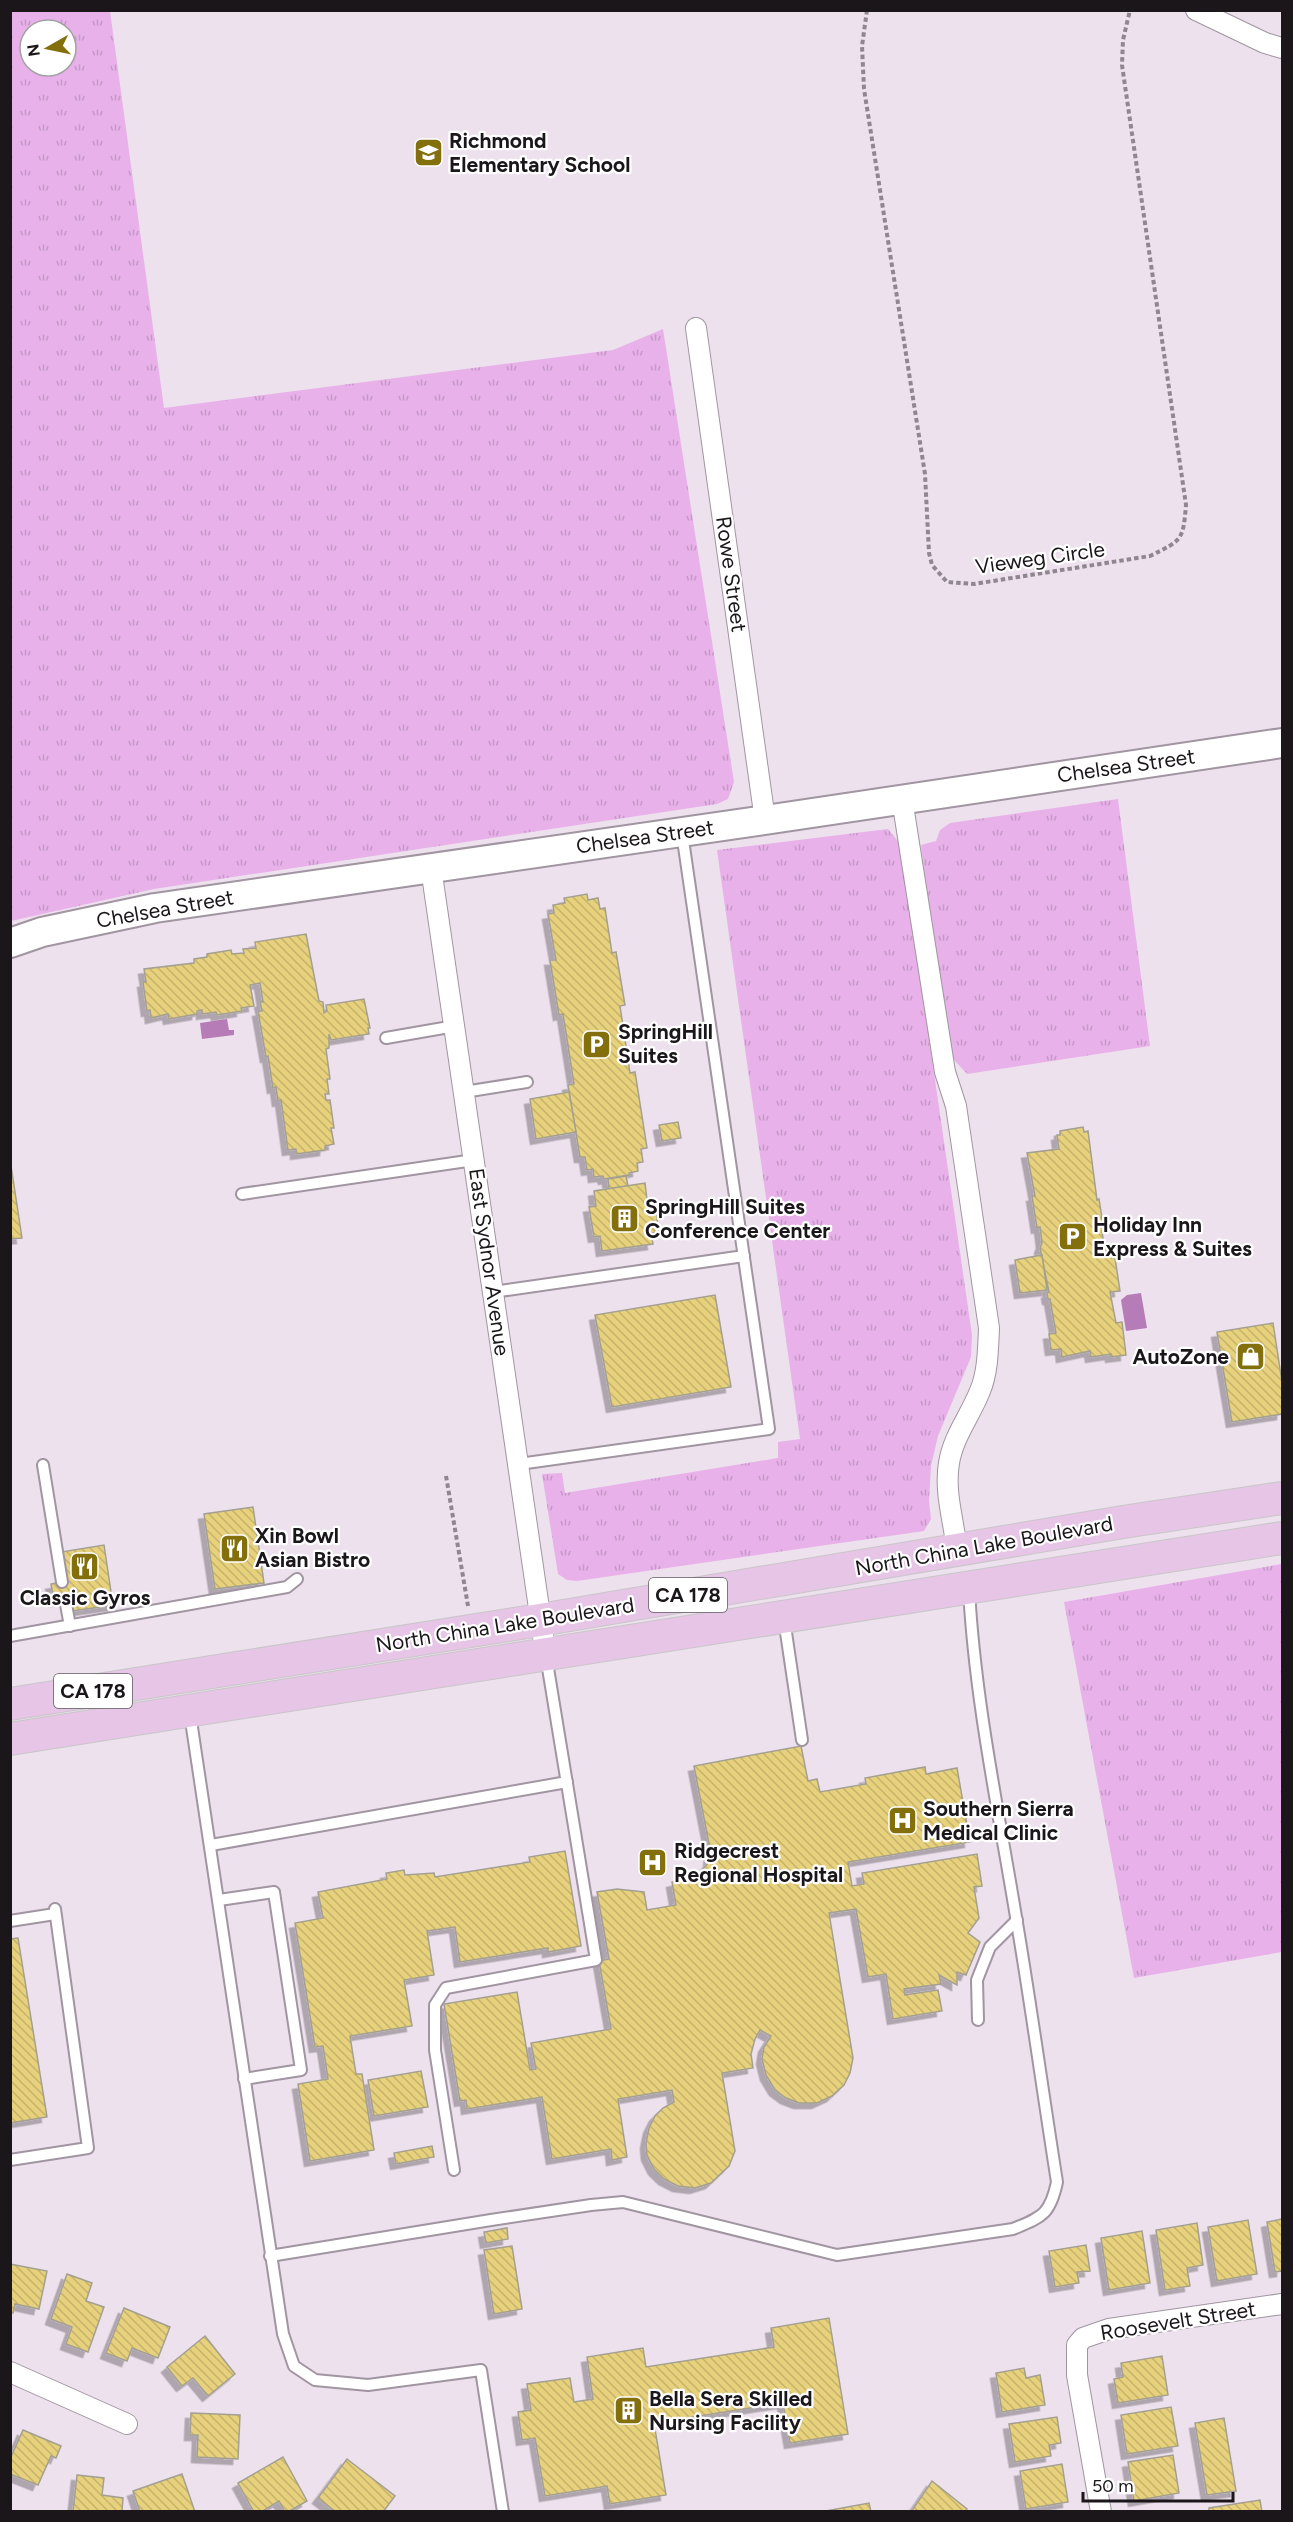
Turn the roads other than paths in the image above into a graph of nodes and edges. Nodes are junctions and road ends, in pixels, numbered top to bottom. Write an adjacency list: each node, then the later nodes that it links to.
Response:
1 (1196, 10): 2 (street)
2 (1282, 48)
3 (696, 328): 6 (street, Rowe Street)
4 (1282, 742): 5 (street, Chelsea Street)
5 (902, 798): 6 (street, Chelsea Street); 23 (street)
6 (765, 820): 7 (street, Chelsea Street)
7 (681, 832): 8 (street, Chelsea Street); 16 (lane)
8 (431, 868): 9 (street, Chelsea Street); 10 (street, East Sydnor Avenue)
9 (10, 943)
10 (455, 1026): 11 (lane); 13 (street, East Sydnor Avenue)
11 (386, 1038)
12 (527, 1082): 13 (lane)
13 (464, 1092): 14 (street, East Sydnor Avenue)
14 (474, 1160): 15 (lane); 17 (street, East Sydnor Avenue)
15 (242, 1194)
16 (744, 1256): 17 (lane); 18 (lane)
17 (494, 1292): 18 (street, East Sydnor Avenue)
18 (519, 1464): 29 (street, East Sydnor Avenue)
19 (43, 1465): 25 (lane)
20 (1282, 1498): 21 (main road, North China Lake Boulevard / CA 178)
21 (1123, 1522): 23 (main road, North China Lake Boulevard / CA 178); 26 (main road)
22 (1282, 1539): 26 (main road, North China Lake Boulevard / CA 178)
23 (957, 1550): 29 (main road, North China Lake Boulevard / CA 178)
24 (297, 1579): 30 (lane)
25 (62, 1582)
26 (969, 1590): 28 (main road, North China Lake Boulevard / CA 178); 40 (lane)
27 (65, 1599): 30 (lane)
28 (783, 1617): 32 (main road, North China Lake Boulevard / CA 178); 36 (lane)
29 (540, 1620): 32 (street, East Sydnor Avenue); 33 (main road, North China Lake Boulevard / CA 178)
30 (70, 1626): 31 (lane)
31 (10, 1636)
32 (546, 1656): 34 (main road, North China Lake Boulevard / CA 178); 37 (lane)
33 (10, 1704)
34 (190, 1711): 35 (main road, North China Lake Boulevard / CA 178); 38 (lane)
35 (10, 1739)
36 (802, 1740)
37 (567, 1782): 38 (lane); 45 (lane)
38 (211, 1845): 39 (lane)
39 (219, 1900): 43 (lane); 43 (lane)
40 (1017, 1920): 42 (lane); 46 (lane)
41 (10, 1921): 44 (lane)
42 (978, 2020)
43 (244, 2079): 46 (lane)
44 (10, 2160)
45 (454, 2170)
46 (270, 2256): 50 (lane)
47 (1282, 2304): 51 (street, Roosevelt Street)
48 (10, 2372): 49 (street)
49 (128, 2424)
50 (503, 2511)
51 (1101, 2511)

